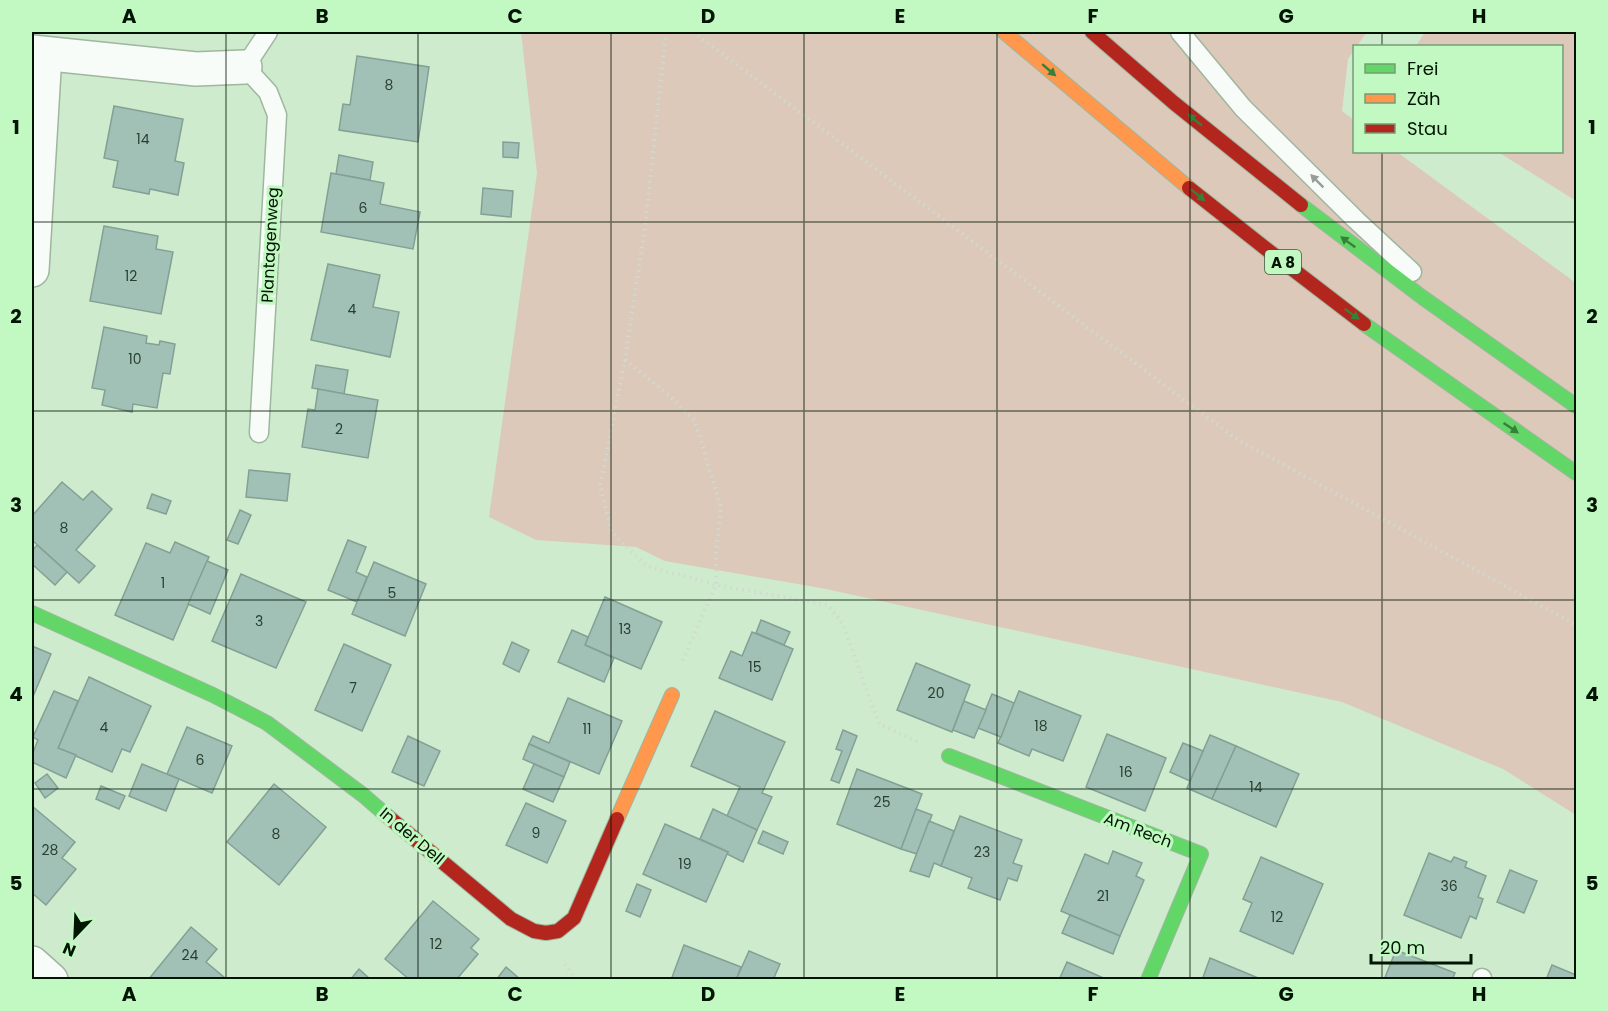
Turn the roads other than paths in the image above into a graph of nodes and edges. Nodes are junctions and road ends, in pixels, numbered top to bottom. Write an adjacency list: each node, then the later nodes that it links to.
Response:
1 (268, 32): 6 (lane)
2 (1004, 32): 11 (main road, A 8, one-way to 11)
3 (1092, 32): 8 (main road, one-way to 3)
4 (1180, 32): 8 (lane, one-way to 4)
5 (38, 53): 6 (street); 7 (street)
6 (245, 67): 10 (lane, Plantagenweg)
7 (32, 270)
8 (1496, 351): 9 (main road)
9 (1576, 406)
10 (259, 433)
11 (1576, 473)
12 (32, 613): 13 (main road, In der Dell)
13 (672, 695)
14 (949, 756): 17 (main road, Am Rech)
15 (32, 963): 16 (street)
16 (51, 980)
17 (1149, 980)

